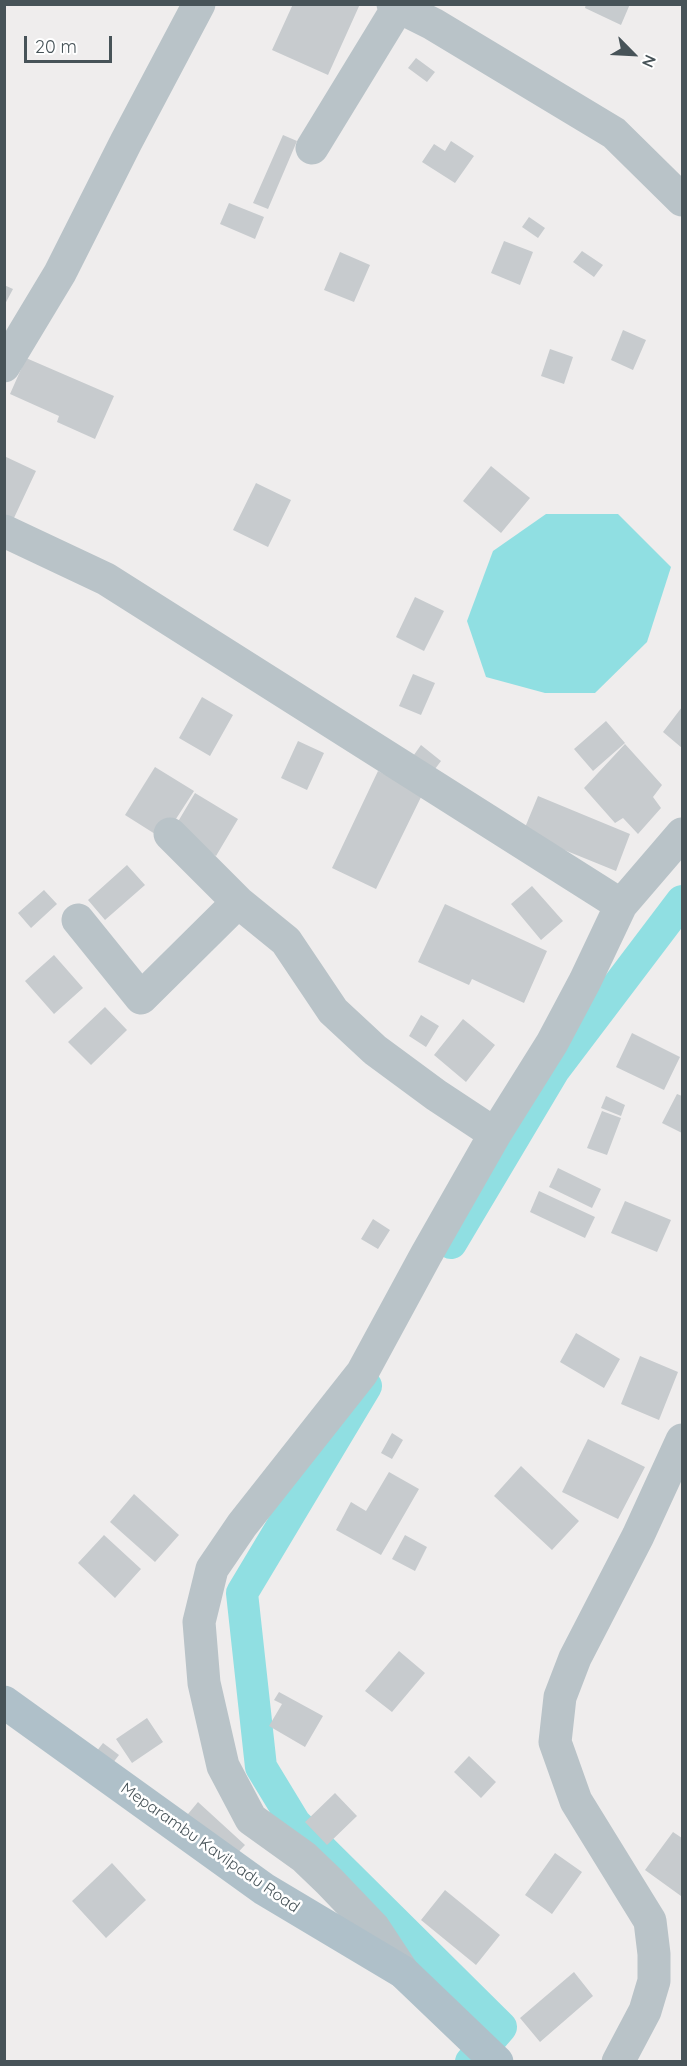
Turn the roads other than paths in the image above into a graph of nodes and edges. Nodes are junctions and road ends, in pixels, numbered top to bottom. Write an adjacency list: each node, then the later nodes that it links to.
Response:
1 (199, 4): 5 (street)
2 (397, 5): 3 (street); 4 (street)
3 (312, 148)
4 (682, 200)
5 (4, 366)
6 (4, 531): 10 (street)
7 (170, 834): 9 (street)
8 (682, 834): 10 (street)
9 (238, 902): 11 (street); 12 (street)
10 (621, 906): 12 (street)
11 (78, 920)
12 (495, 1134): 15 (street)
13 (682, 1440): 16 (street)
14 (4, 1702): 15 (main road, Meparambu Kavilpadu Road)
15 (403, 1972): 17 (main road, Meparambu Kavilpadu Road)
16 (668, 1980): 18 (street)
17 (497, 2061)
18 (618, 2061)

